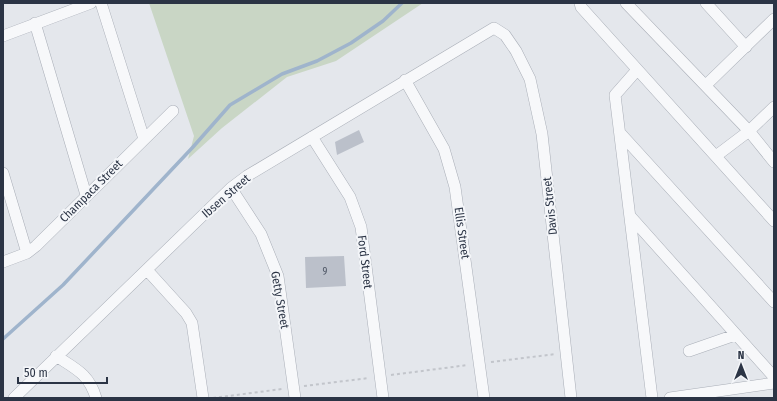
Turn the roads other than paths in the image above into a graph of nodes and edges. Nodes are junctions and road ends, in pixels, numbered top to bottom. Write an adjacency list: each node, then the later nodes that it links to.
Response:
1 (91, 3): 7 (street)
2 (100, 3): 19 (street)
3 (580, 3): 11 (street)
4 (626, 3): 13 (street)
5 (706, 3): 10 (street)
6 (774, 19): 10 (street)
7 (35, 23): 9 (street); 24 (street)
8 (494, 28): 12 (street, Ibsen Street); 42 (street, Davis Street)
9 (3, 36)
10 (746, 47): 13 (street)
11 (637, 70): 17 (street); 20 (street)
12 (405, 80): 18 (street, Ibsen Street); 41 (street, Ellis Street)
13 (706, 85): 16 (street)
14 (774, 106): 16 (street)
15 (173, 111): 19 (street, Champaca Street)
16 (749, 131): 20 (street); 21 (street)
17 (621, 134): 25 (street); 30 (street)
18 (312, 137): 23 (street, Ibsen Street); 40 (street, Ford Street)
19 (144, 139): 24 (street, Champaca Street)
20 (716, 156): 26 (street)
21 (774, 162)
22 (4, 181): 27 (street)
23 (231, 188): 29 (street, Ibsen Street); 39 (street, Getty Street)
24 (86, 196): 27 (street, Champaca Street)
25 (630, 216): 31 (street); 43 (street)
26 (774, 221)
27 (27, 252): 28 (street, Champaca Street)
28 (3, 262)
29 (147, 270): 33 (street, Ibsen Street); 38 (street)
30 (774, 302)
31 (735, 335): 32 (street); 34 (street)
32 (689, 351)
33 (56, 356): 36 (street, Ibsen Street); 37 (street)
34 (774, 377)
35 (774, 383): 44 (street)
36 (14, 398)
37 (96, 398)
38 (203, 398)
39 (295, 398)
40 (383, 398)
41 (484, 398)
42 (571, 398)
43 (652, 398)
44 (670, 398)

